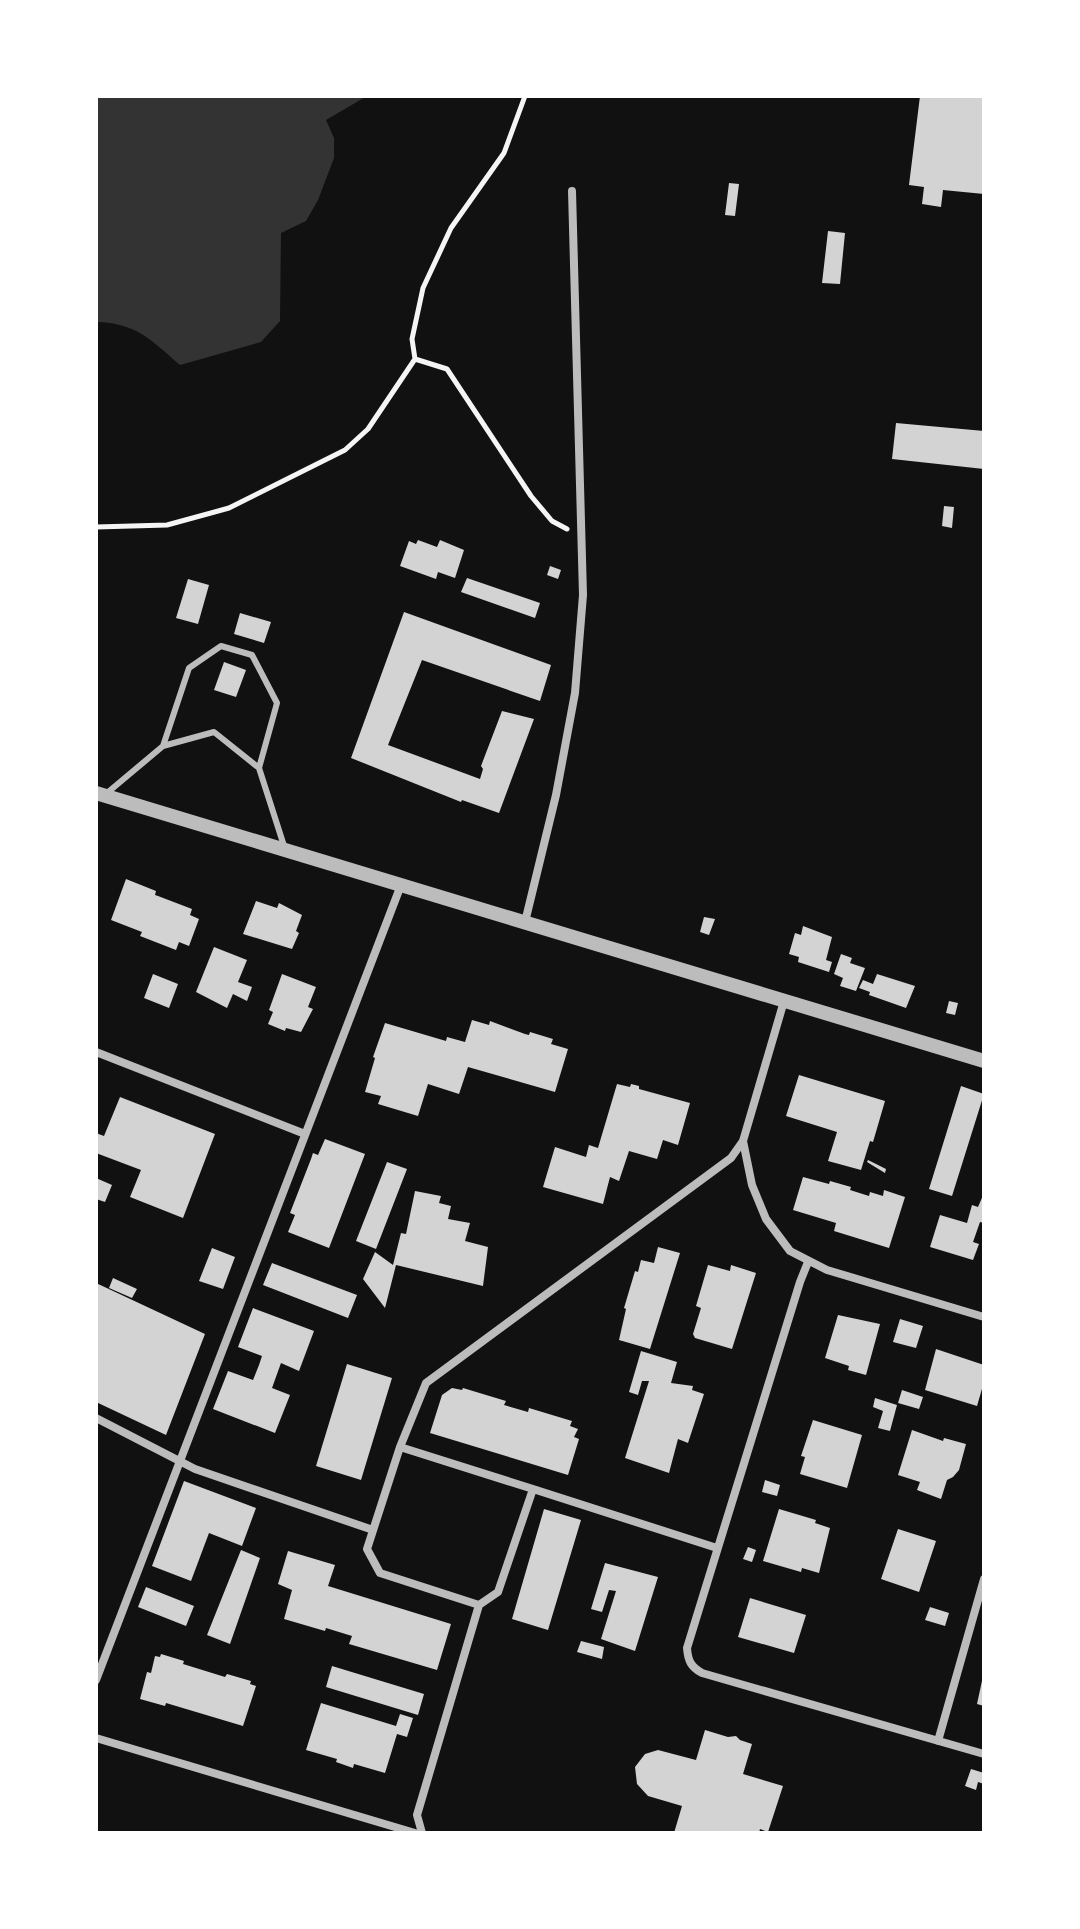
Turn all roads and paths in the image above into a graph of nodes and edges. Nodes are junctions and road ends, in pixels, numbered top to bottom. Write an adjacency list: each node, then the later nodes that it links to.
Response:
1 (525, 96): 3 (path)
2 (572, 191): 5 (street)
3 (415, 359): 4 (path); 5 (path)
4 (96, 527)
5 (582, 537): 11 (street)
6 (163, 746): 7 (lane); 7 (lane); 8 (lane)
7 (259, 768): 9 (lane)
8 (100, 794): 9 (street)
9 (286, 850): 10 (street)
10 (401, 885): 11 (street); 15 (street)
11 (525, 922): 12 (street)
12 (784, 1001): 14 (street); 16 (street)
13 (96, 1052): 15 (street)
14 (984, 1061)
15 (305, 1134): 21 (street)
16 (743, 1141): 17 (street); 20 (street)
17 (808, 1262): 18 (street); 24 (street)
18 (984, 1317)
19 (96, 1418): 21 (street)
20 (400, 1447): 22 (street); 23 (street)
21 (180, 1460): 23 (street); 27 (street)
22 (533, 1489): 24 (street); 26 (street)
23 (373, 1530): 26 (street)
24 (717, 1548): 29 (street)
25 (984, 1579): 29 (street)
26 (479, 1605): 32 (street)
27 (96, 1680)
28 (96, 1738): 31 (street)
29 (938, 1741): 30 (street)
30 (984, 1754)
31 (415, 1833)
32 (422, 1833)

